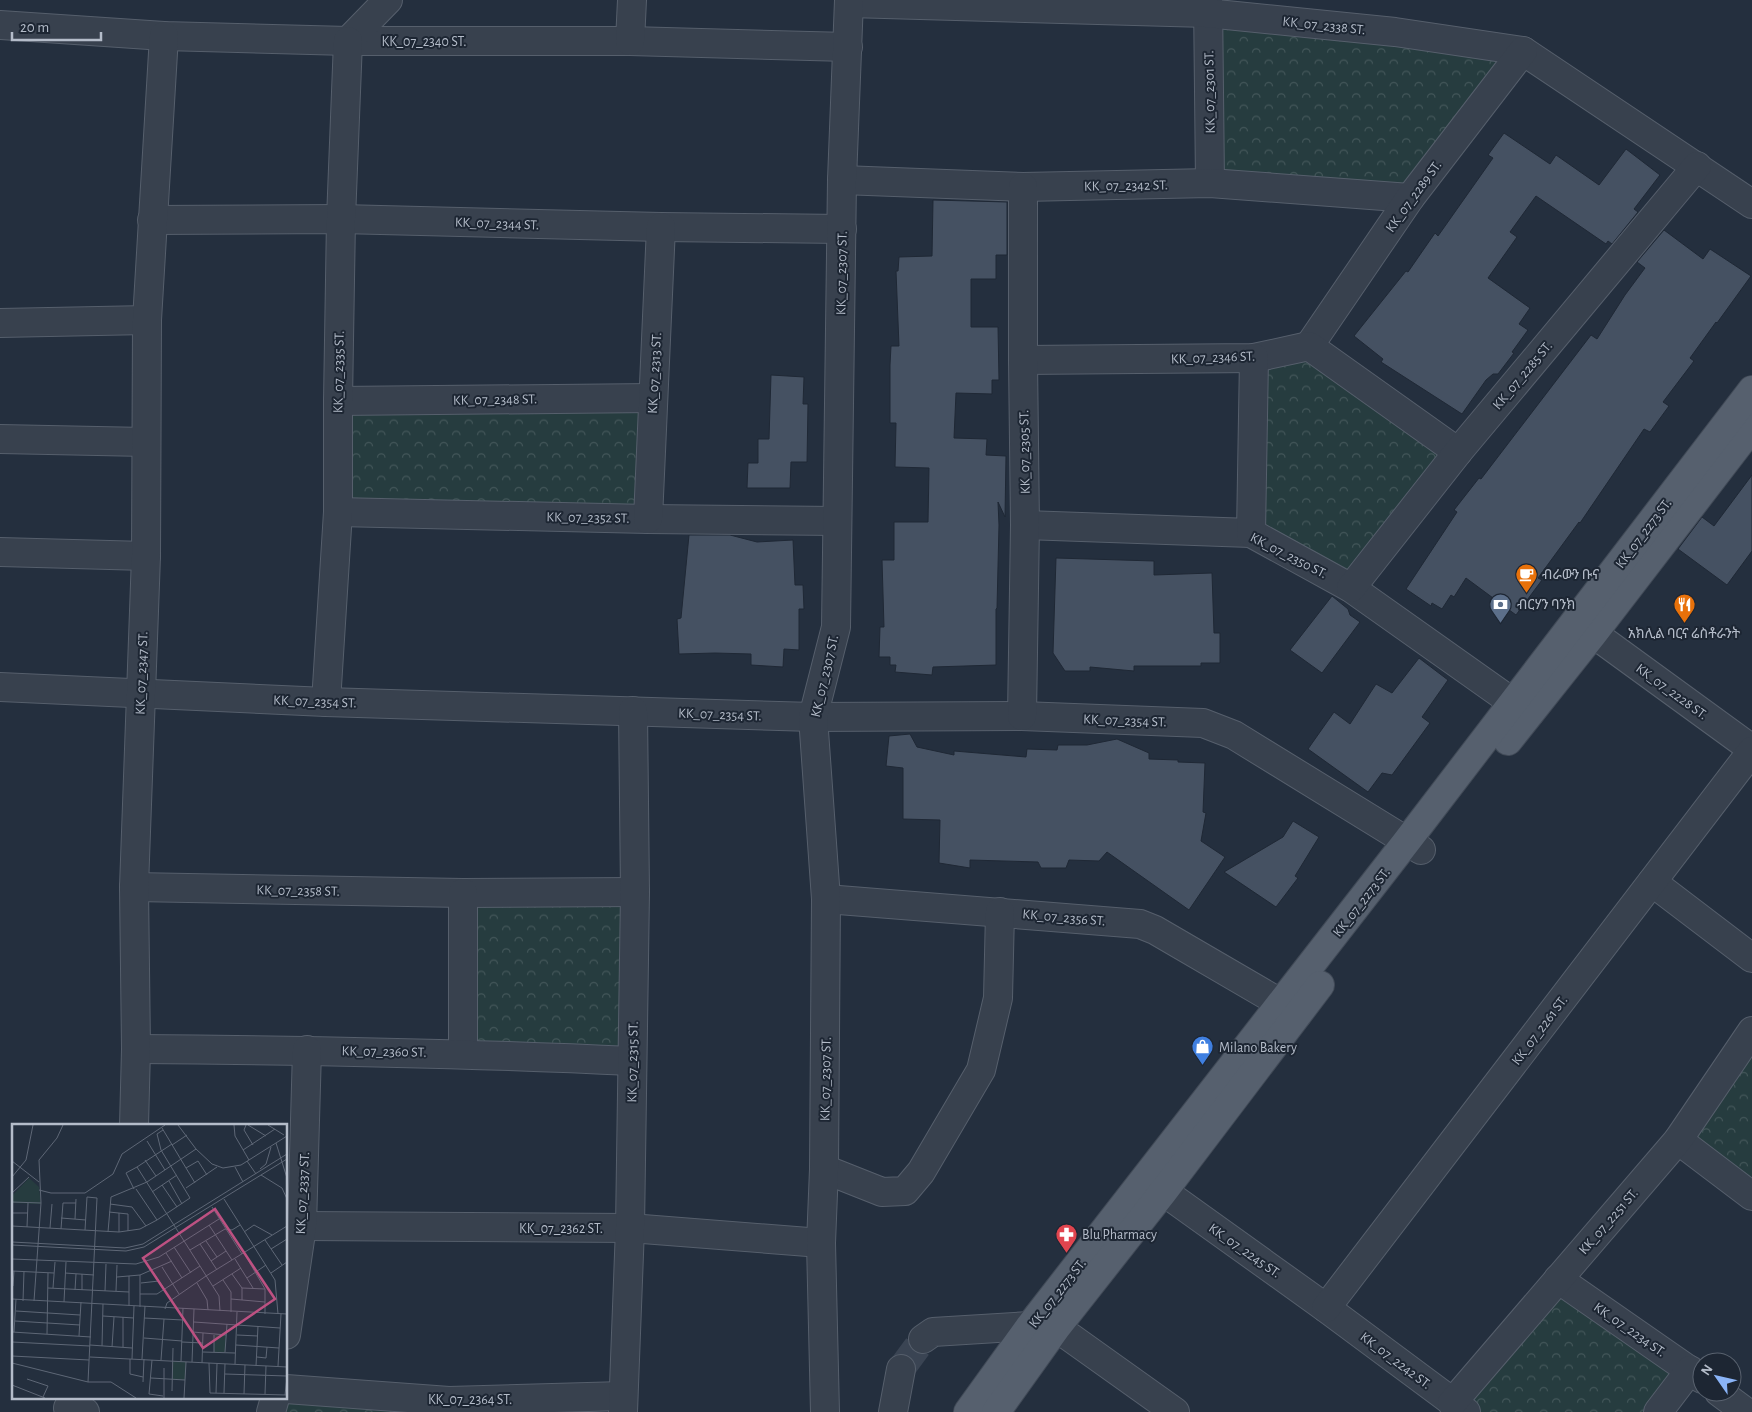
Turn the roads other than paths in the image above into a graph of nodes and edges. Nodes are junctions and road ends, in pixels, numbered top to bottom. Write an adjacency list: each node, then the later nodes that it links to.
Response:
1 (388, 0): 8 (street)
2 (632, 0): 7 (street)
3 (849, 2): 4 (street, KK_07_2338 ST.); 9 (street, KK_07_2307 ST.)
4 (1208, 7): 10 (street, KK_07_2338 ST.); 13 (street, KK_07_2301 ST.)
5 (0, 25): 6 (street, KK_07_2340 ST.)
6 (164, 36): 8 (street, KK_07_2340 ST.); 18 (street, KK_07_2347 ST.)
7 (630, 40): 8 (street, KK_07_2340 ST.); 9 (street, KK_07_2340 ST.)
8 (348, 41): 17 (street, KK_07_2335 ST.)
9 (848, 47): 12 (street, KK_07_2307 ST.)
10 (1523, 52): 11 (street, KK_07_2338 ST.); 15 (street, KK_07_2289 ST.)
11 (1697, 166): 16 (street, KK_07_2338 ST.); 32 (street, KK_07_2285 ST.)
12 (842, 180): 14 (street, KK_07_2342 ST.); 20 (street, KK_07_2307 ST.)
13 (1210, 183): 14 (street, KK_07_2342 ST.); 15 (street, KK_07_2342 ST.)
14 (1024, 187): 25 (street, KK_07_2305 ST.)
15 (1410, 198): 23 (street, KK_07_2289 ST.)
16 (1752, 204)
17 (341, 218): 18 (street, KK_07_2344 ST.); 19 (street, KK_07_2344 ST.); 28 (street, KK_07_2335 ST.)
18 (152, 220): 21 (street, KK_07_2347 ST.)
19 (661, 227): 20 (street, KK_07_2344 ST.); 27 (street, KK_07_2313 ST.)
20 (842, 229): 35 (street, KK_07_2307 ST.)
21 (147, 320): 22 (street); 31 (street, KK_07_2347 ST.)
22 (0, 323)
23 (1309, 346): 24 (street, KK_07_2346 ST.); 32 (street)
24 (1254, 358): 25 (street, KK_07_2346 ST.); 37 (street)
25 (1023, 360): 36 (street, KK_07_2305 ST.)
26 (1752, 390): 41 (main road, KK_07_2273 ST.)
27 (653, 398): 28 (street, KK_07_2348 ST.); 34 (street, KK_07_2313 ST.)
28 (338, 401): 33 (street, KK_07_2335 ST.)
29 (1752, 426): 41 (main road, KK_07_2273 ST.)
30 (0, 439): 31 (street)
31 (146, 442): 39 (street, KK_07_2347 ST.)
32 (1458, 452): 40 (street, KK_07_2285 ST.)
33 (338, 512): 34 (street, KK_07_2352 ST.); 44 (street, KK_07_2335 ST.)
34 (648, 519): 35 (street, KK_07_2352 ST.)
35 (837, 521): 48 (street, KK_07_2307 ST.)
36 (1025, 525): 37 (street, KK_07_2350 ST.); 47 (street, KK_07_2305 ST.)
37 (1252, 533): 40 (street, KK_07_2350 ST.)
38 (0, 552): 39 (street)
39 (146, 556): 43 (street, KK_07_2347 ST.)
40 (1351, 588): 45 (street, KK_07_2350 ST.)
41 (1584, 627): 45 (main road, KK_07_2273 ST.); 49 (street, KK_07_2228 ST.)
42 (0, 687): 43 (street, KK_07_2354 ST.)
43 (140, 693): 44 (street, KK_07_2354 ST.); 52 (street, KK_07_2347 ST.)
44 (326, 702): 46 (street, KK_07_2354 ST.)
45 (1521, 709): 50 (main road, KK_07_2273 ST.)
46 (633, 711): 48 (street, KK_07_2354 ST.); 53 (street, KK_07_2315 ST.)
47 (1022, 716): 48 (street, KK_07_2354 ST.); 50 (street, KK_07_2354 ST.)
48 (812, 717): 55 (street, KK_07_2307 ST.)
49 (1752, 750): 51 (street, KK_07_2261 ST.)
50 (1414, 846): 58 (main road, KK_07_2273 ST.)
51 (1652, 882): 57 (street); 74 (street, KK_07_2261 ST.)
52 (134, 887): 54 (street, KK_07_2358 ST.); 60 (street, KK_07_2347 ST.)
53 (635, 892): 54 (street, KK_07_2358 ST.); 63 (street, KK_07_2315 ST.)
54 (463, 893): 62 (street)
55 (826, 899): 56 (street, KK_07_2356 ST.); 66 (street, KK_07_2307 ST.)
56 (1000, 912): 58 (street, KK_07_2356 ST.); 66 (street)
57 (1752, 958)
58 (1289, 1010): 67 (main road, KK_07_2273 ST.)
59 (1752, 1031): 65 (street, KK_07_2251 ST.)
60 (136, 1049): 61 (street, KK_07_2360 ST.); 64 (street, KK_07_2347 ST.)
61 (307, 1050): 62 (street, KK_07_2360 ST.); 68 (street, KK_07_2337 ST.)
62 (463, 1053): 63 (street, KK_07_2360 ST.)
63 (632, 1060): 71 (street, KK_07_2315 ST.)
64 (134, 1124)
65 (1678, 1140): 69 (street); 73 (street, KK_07_2251 ST.)
66 (824, 1169): 72 (street, KK_07_2307 ST.)
67 (1155, 1186): 74 (street, KK_07_2245 ST.); 76 (main road, KK_07_2273 ST.)
68 (295, 1192): 70 (street, KK_07_2337 ST.)
69 (1752, 1196)
70 (302, 1226): 71 (street, KK_07_2362 ST.); 75 (street, KK_07_2337 ST.)
71 (630, 1228): 72 (street, KK_07_2362 ST.); 84 (street, KK_07_2315 ST.)
72 (821, 1243): 88 (street, KK_07_2307 ST.)
73 (1558, 1279): 79 (street, KK_07_2234 ST.); 86 (street, KK_07_2251 ST.)
74 (1326, 1308): 86 (street, KK_07_2242 ST.)
75 (288, 1321)
76 (1042, 1323): 77 (street); 90 (main road, KK_07_2273 ST.); 91 (main road, KK_07_2273 ST.); 92 (street)
77 (922, 1339)
78 (900, 1369): 89 (street)
79 (1692, 1371)
80 (1692, 1378): 93 (street)
81 (288, 1389): 85 (street, KK_07_2364 ST.)
82 (275, 1400): 87 (street)
83 (1732, 1402): 94 (street)
84 (623, 1404): 85 (street, KK_07_2364 ST.)
85 (448, 1407)
86 (1459, 1407)
87 (271, 1412)
88 (825, 1412)
89 (893, 1412)
90 (968, 1412)
91 (996, 1412)
92 (1175, 1412)
93 (1658, 1412)
94 (1746, 1412)

